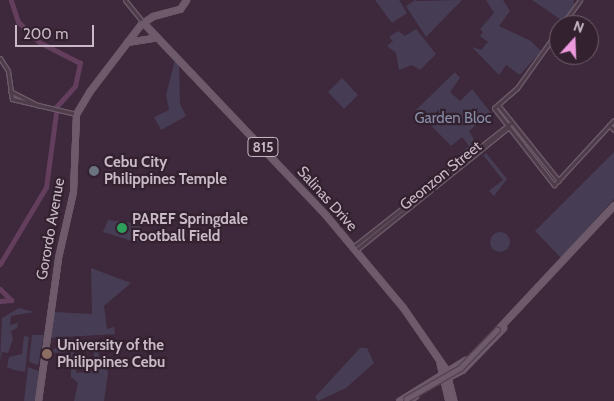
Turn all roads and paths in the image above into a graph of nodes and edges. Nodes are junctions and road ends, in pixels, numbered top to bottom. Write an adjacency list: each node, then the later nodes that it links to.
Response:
1 (125, 0): 5 (street)
2 (186, 0): 5 (main road)
3 (580, 0): 4 (street)
4 (569, 15)
5 (143, 22): 6 (main road, Salinas Drive / 815); 8 (main road)
6 (157, 37): 8 (main road); 22 (main road, Salinas Drive / 815)
7 (549, 43): 10 (street)
8 (123, 45): 11 (main road)
9 (0, 58): 11 (street)
10 (498, 105): 13 (street); 15 (street)
11 (76, 114): 29 (main road, Gorordo Avenue)
12 (614, 120): 14 (street)
13 (512, 122): 15 (street, Geonzon Street); 18 (street)
14 (609, 125): 16 (street); 17 (street)
15 (508, 126): 19 (street); 22 (street, Geonzon Street)
16 (614, 130)
17 (561, 175): 18 (street); 20 (street)
18 (555, 177): 19 (street); 20 (street)
19 (551, 180): 20 (street)
20 (559, 181)
21 (614, 205): 23 (main road)
22 (355, 249): 25 (main road, Salinas Drive / 815)
23 (519, 308): 24 (main road); 28 (main road, bridge)
24 (461, 368): 25 (main road); 27 (main road)
25 (446, 375): 26 (main road); 27 (main road, 815)
26 (434, 381): 27 (main road); 28 (main road); 30 (main road)
27 (449, 385): 31 (main road, 815); 32 (main road, 815)
28 (406, 400)
29 (38, 401)
30 (399, 401)
31 (449, 401)
32 (454, 401)

